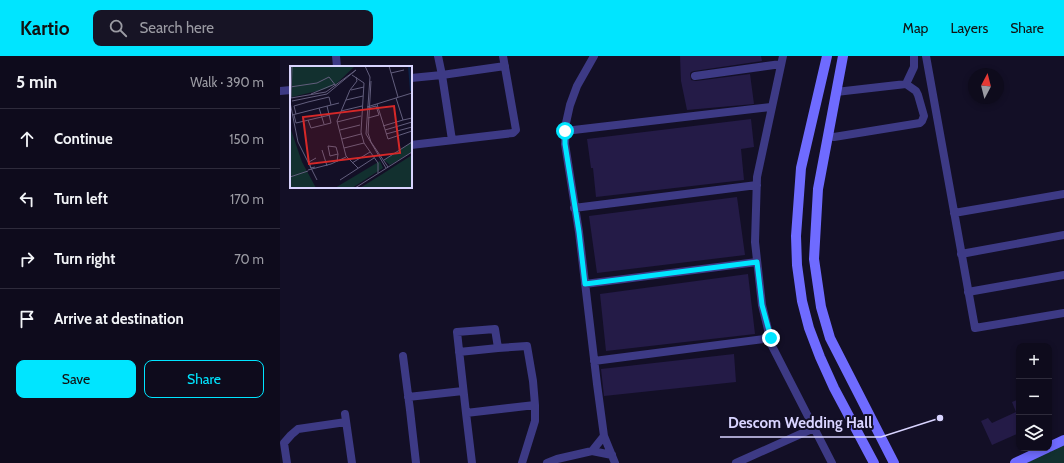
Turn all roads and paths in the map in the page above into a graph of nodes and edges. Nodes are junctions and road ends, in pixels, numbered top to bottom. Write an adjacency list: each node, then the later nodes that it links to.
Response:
1 (336, 56): 10 (street)
2 (438, 56): 12 (street)
3 (503, 56): 11 (street)
4 (594, 56): 20 (street)
5 (827, 56): 59 (street)
6 (843, 56): 18 (street)
7 (914, 56): 15 (street)
8 (926, 56): 27 (street)
9 (782, 60): 13 (street); 19 (street)
10 (337, 66)
11 (505, 66): 12 (street); 22 (street)
12 (442, 75): 14 (street); 22 (street)
13 (695, 76)
14 (412, 78)
15 (906, 84): 18 (street); 21 (street)
16 (290, 90): 17 (street)
17 (280, 91)
18 (836, 92): 21 (street)
19 (772, 107): 20 (street); 24 (street)
20 (565, 131): 26 (street)
21 (828, 136): 60 (street)
22 (452, 140): 23 (street)
23 (412, 145)
24 (757, 185): 26 (street); 30 (street)
25 (1064, 194): 27 (street)
26 (574, 208): 32 (street)
27 (954, 213): 29 (street)
28 (1064, 236): 29 (street)
29 (961, 254): 33 (street)
30 (757, 262): 32 (street); 35 (street)
31 (1064, 275): 33 (street)
32 (585, 284): 39 (street)
33 (968, 292): 34 (street)
34 (1064, 313)
35 (771, 338): 39 (street); 44 (street)
36 (498, 348): 37 (street); 37 (street); 42 (street)
37 (459, 352): 40 (street)
38 (402, 356): 41 (street)
39 (594, 360): 45 (street)
40 (464, 392): 41 (street); 43 (street)
41 (408, 397): 53 (street)
42 (535, 405): 43 (street); 55 (street)
43 (466, 413): 54 (street)
44 (814, 428): 57 (street); 58 (street)
45 (604, 436): 48 (street); 50 (street)
46 (1064, 440): 47 (street)
47 (1052, 445)
48 (592, 451): 50 (street); 56 (street)
49 (1040, 451): 61 (street)
50 (613, 459)
51 (287, 463): 52 (street)
52 (352, 463)
53 (416, 463)
54 (472, 463)
55 (522, 463)
56 (547, 463)
57 (736, 463)
58 (832, 463)
59 (874, 463)
60 (894, 463)
61 (1015, 463)

